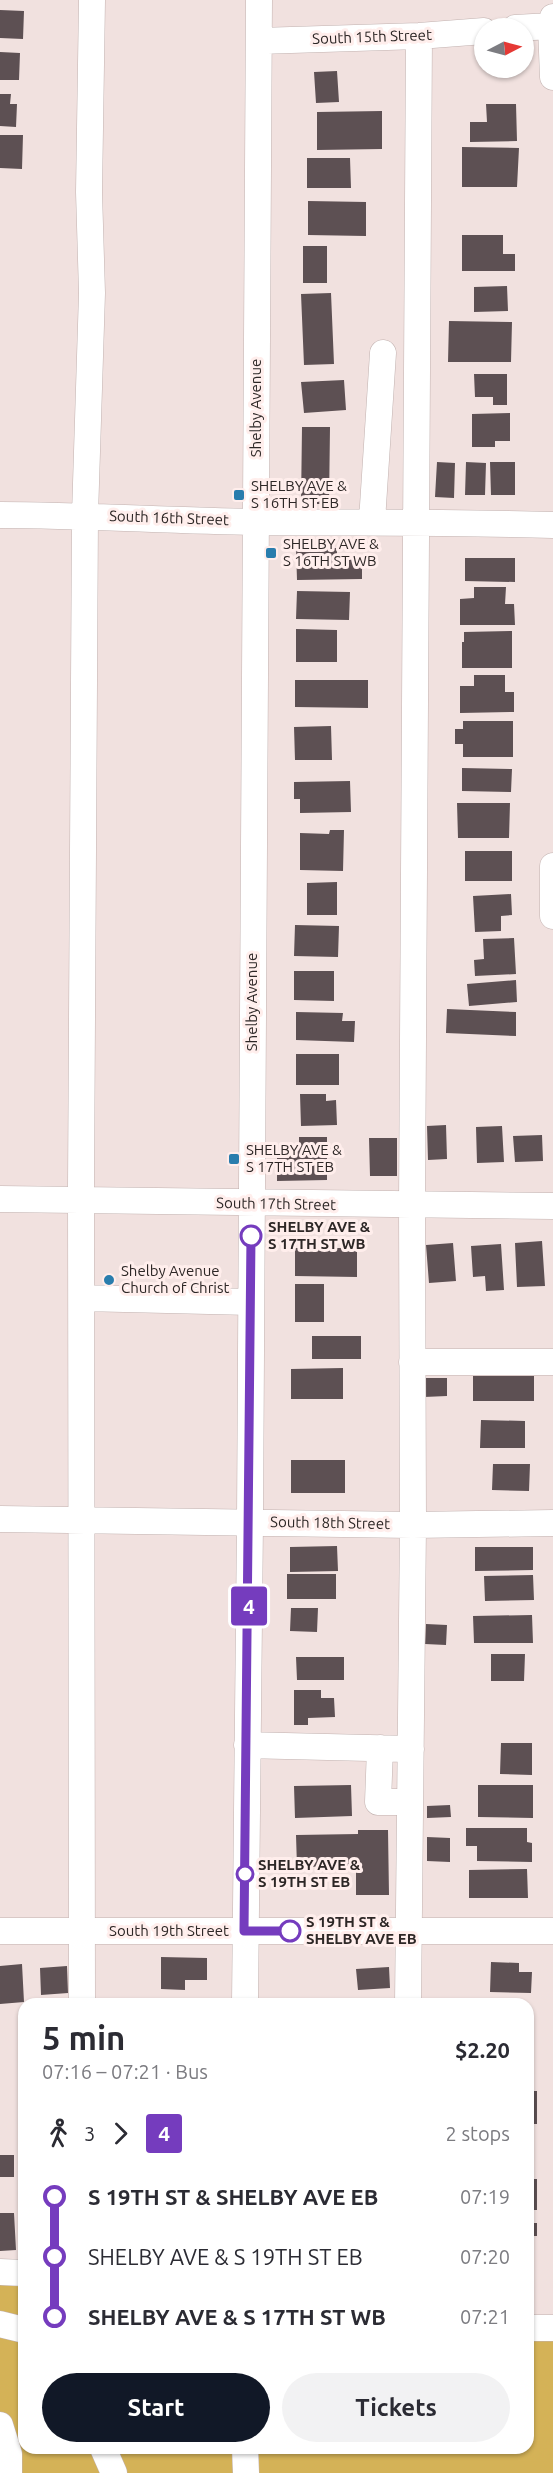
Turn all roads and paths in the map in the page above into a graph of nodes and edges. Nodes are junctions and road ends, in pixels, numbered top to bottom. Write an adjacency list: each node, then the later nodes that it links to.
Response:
1 (92, 0): 11 (street)
2 (259, 0): 7 (street, Shelby Avenue)
3 (552, 22): 4 (street); 8 (street)
4 (534, 25)
5 (474, 32): 6 (street, South 15th Street)
6 (419, 36): 7 (street, South 15th Street); 13 (street)
7 (259, 41): 14 (street, Shelby Avenue)
8 (553, 77)
9 (384, 353): 12 (street)
10 (0, 514): 11 (street, South 16th Street)
11 (85, 515): 14 (street, South 16th Street); 19 (street)
12 (372, 521): 13 (street, South 16th Street); 14 (street, South 16th Street)
13 (416, 521): 15 (street, South 16th Street); 21 (street)
14 (255, 522): 20 (street, Shelby Avenue)
15 (553, 525)
16 (553, 866): 17 (street)
17 (553, 915)
18 (0, 1199): 19 (street, South 17th Street)
19 (81, 1201): 20 (street, South 17th Street); 23 (street)
20 (251, 1203): 21 (street, South 17th Street); 24 (street, Shelby Avenue)
21 (412, 1206): 22 (street, South 17th Street); 25 (street)
22 (553, 1206)
23 (81, 1298): 24 (street); 28 (street)
24 (251, 1302): 29 (street, Shelby Avenue)
25 (412, 1362): 26 (street); 31 (street)
26 (553, 1362)
27 (0, 1519): 28 (street, South 18th Street)
28 (82, 1520): 29 (street, South 18th Street); 37 (street)
29 (250, 1522): 31 (street, South 18th Street); 32 (street, Shelby Avenue)
30 (553, 1523): 31 (street, South 18th Street)
31 (413, 1525): 34 (street)
32 (247, 1745): 33 (street); 38 (street, Shelby Avenue)
33 (380, 1748): 34 (street); 35 (street)
34 (411, 1749): 35 (street)
35 (410, 1802): 39 (street)
36 (0, 1931): 37 (street, South 19th Street)
37 (82, 1931): 38 (street, South 19th Street); 41 (street)
38 (244, 1931): 39 (street, South 19th Street); 42 (street, Shelby Avenue)
39 (409, 1931): 40 (street, South 19th Street); 43 (street)
40 (553, 1931)
41 (82, 1998)
42 (245, 1998)
43 (408, 1998)
44 (0, 2272): 45 (street)
45 (18, 2273)
46 (534, 2328): 47 (street)
47 (553, 2328)
48 (0, 2425): 51 (street)
49 (106, 2454): 52 (street)
50 (245, 2454): 53 (street)
51 (9, 2473)
52 (114, 2473)
53 (246, 2473)

